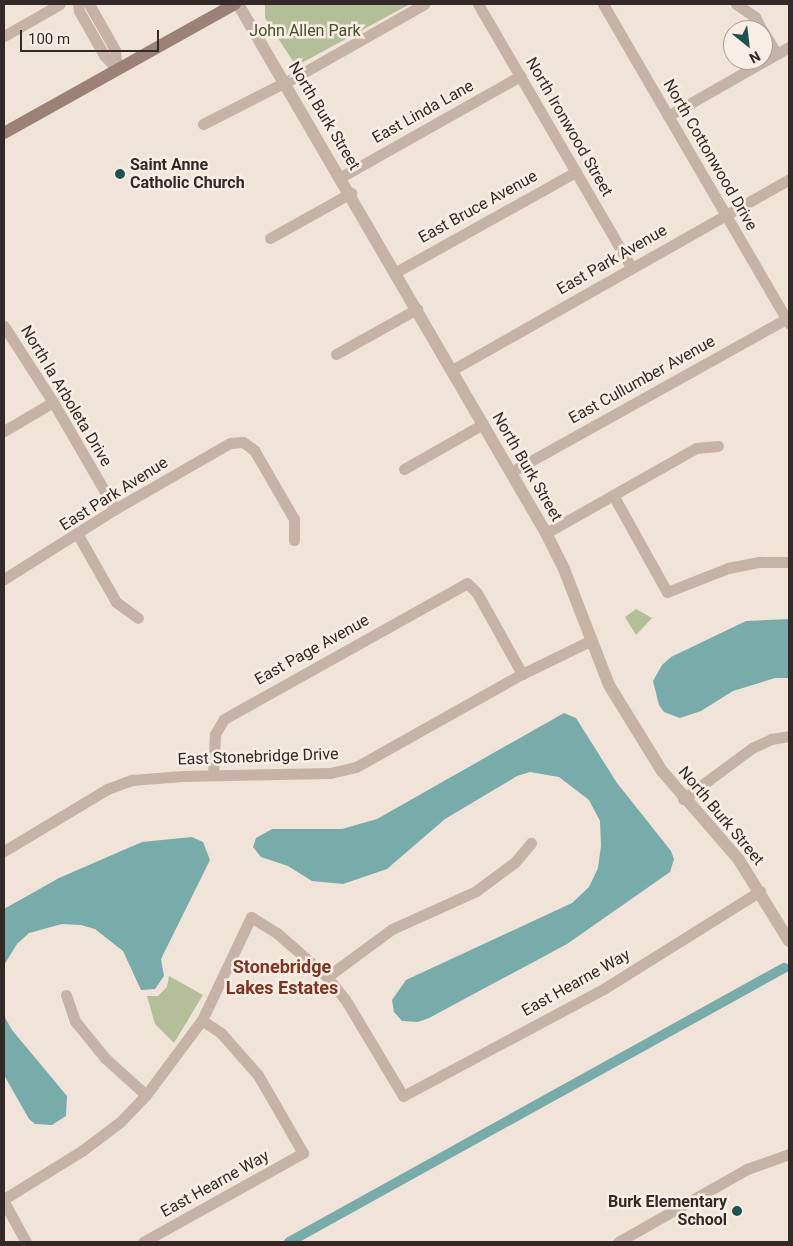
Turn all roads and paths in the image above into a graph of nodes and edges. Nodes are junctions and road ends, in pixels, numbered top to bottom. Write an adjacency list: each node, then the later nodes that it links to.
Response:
1 (60, 4): 10 (street)
2 (78, 4): 14 (street)
3 (89, 4): 14 (street)
4 (236, 4): 14 (main road); 16 (street, North Burk Street)
5 (424, 4): 16 (street)
6 (478, 4): 15 (street, North Ironwood Street)
7 (603, 4): 17 (street, North Cottonwood Drive)
8 (736, 4): 9 (street)
9 (757, 20)
10 (4, 36)
11 (773, 47): 13 (street)
12 (789, 47): 13 (street)
13 (777, 54): 17 (street)
14 (117, 69): 19 (main road)
15 (520, 76): 20 (street, North Ironwood Street); 21 (street, East Linda Lane)
16 (284, 81): 18 (street); 21 (street, North Burk Street)
17 (668, 116): 24 (street, North Cottonwood Drive)
18 (203, 124)
19 (4, 133)
20 (576, 172): 26 (street, North Ironwood Street); 27 (street, East Bruce Avenue)
21 (342, 177): 23 (street, North Burk Street)
22 (789, 180): 24 (street, East Park Avenue)
23 (351, 193): 25 (street); 27 (street, North Burk Street)
24 (726, 214): 26 (street, East Park Avenue); 29 (street, North Cottonwood Drive)
25 (270, 238)
26 (631, 267): 32 (street, East Park Avenue)
27 (396, 272): 28 (street, North Burk Street)
28 (417, 309): 31 (street); 32 (street, North Burk Street)
29 (788, 320): 38 (street, East Cullumber Avenue)
30 (4, 326): 33 (street, North la Arboleta Drive)
31 (336, 354)
32 (452, 370): 34 (street, North Burk Street)
33 (53, 402): 35 (street); 40 (street, North la Arboleta Drive)
34 (483, 424): 37 (street); 38 (street, North Burk Street)
35 (4, 431)
36 (718, 446): 39 (street)
37 (404, 469)
38 (511, 472): 41 (street, North Burk Street)
39 (613, 495): 41 (street); 44 (street)
40 (115, 510): 42 (street, East Park Avenue); 43 (street, East Park Avenue)
41 (546, 532): 47 (street, North Burk Street)
42 (78, 535): 45 (street, East Park Avenue); 46 (street)
43 (294, 540)
44 (789, 562)
45 (4, 580)
46 (138, 618)
47 (590, 641): 48 (street, East Stonebridge Drive); 51 (street, North Burk Street)
48 (522, 674): 50 (street, East Stonebridge Drive); 50 (street, East Page Avenue)
49 (789, 736): 51 (street)
50 (213, 775): 53 (street, East Stonebridge Drive)
51 (683, 799): 54 (street, North Burk Street)
52 (531, 843): 56 (street)
53 (4, 850)
54 (760, 891): 55 (street, North Burk Street); 56 (street, East Hearne Way)
55 (789, 941)
56 (327, 977): 58 (street)
57 (66, 995): 59 (street)
58 (202, 1020): 59 (street); 63 (street, East Hearne Way)
59 (146, 1095): 61 (street)
60 (789, 1154): 64 (street)
61 (4, 1200): 62 (street)
62 (26, 1242)
63 (142, 1242)
64 (618, 1242)

